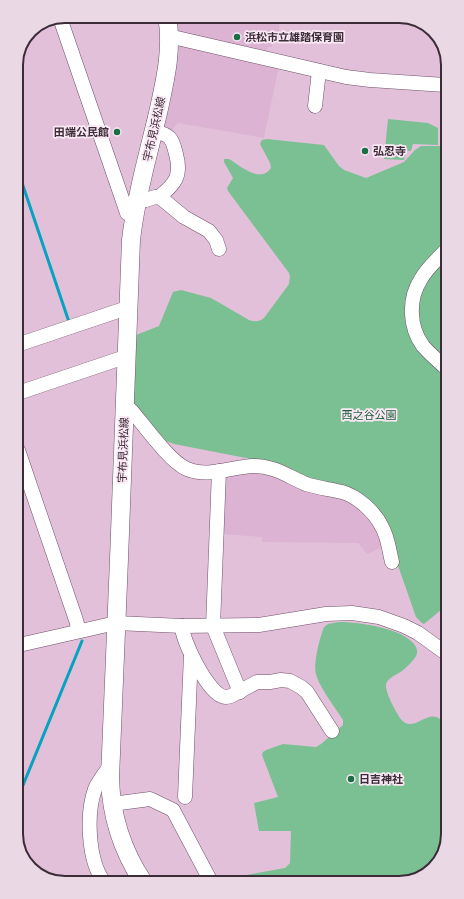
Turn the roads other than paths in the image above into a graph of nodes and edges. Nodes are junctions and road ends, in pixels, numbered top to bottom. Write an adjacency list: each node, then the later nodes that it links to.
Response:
1 (62, 23): 9 (street)
2 (168, 23): 3 (main road, 宇布見浜松線)
3 (169, 38): 4 (street); 7 (main road, 宇布見浜松線)
4 (319, 71): 5 (street); 6 (street)
5 (441, 85)
6 (315, 106)
7 (154, 131): 8 (street); 9 (main road, 宇布見浜松線)
8 (158, 197): 9 (street); 10 (street)
9 (136, 206): 12 (main road, 宇布見浜松線)
10 (219, 250)
11 (441, 255): 15 (street)
12 (128, 310): 13 (street); 14 (main road, 宇布見浜松線)
13 (23, 343)
14 (126, 360): 16 (street); 17 (main road, 宇布見浜松線)
15 (441, 363)
16 (23, 391)
17 (125, 410): 19 (street); 21 (main road, 宇布見浜松線)
18 (23, 465): 24 (street)
19 (219, 471): 20 (street); 23 (street)
20 (392, 562)
21 (116, 622): 22 (street); 24 (street); 30 (main road, 宇布見浜松線)
22 (182, 626): 23 (street); 27 (street)
23 (213, 626): 26 (street); 28 (street)
24 (79, 631): 25 (street)
25 (23, 644)
26 (441, 650)
27 (191, 651): 28 (street); 31 (street)
28 (240, 692): 29 (street)
29 (332, 731)
30 (110, 766): 32 (main road, 宇布見浜松線); 33 (street)
31 (184, 797)
32 (112, 804): 34 (main road, 宇布見浜松線); 35 (street)
33 (100, 876)
34 (139, 876)
35 (208, 876)

